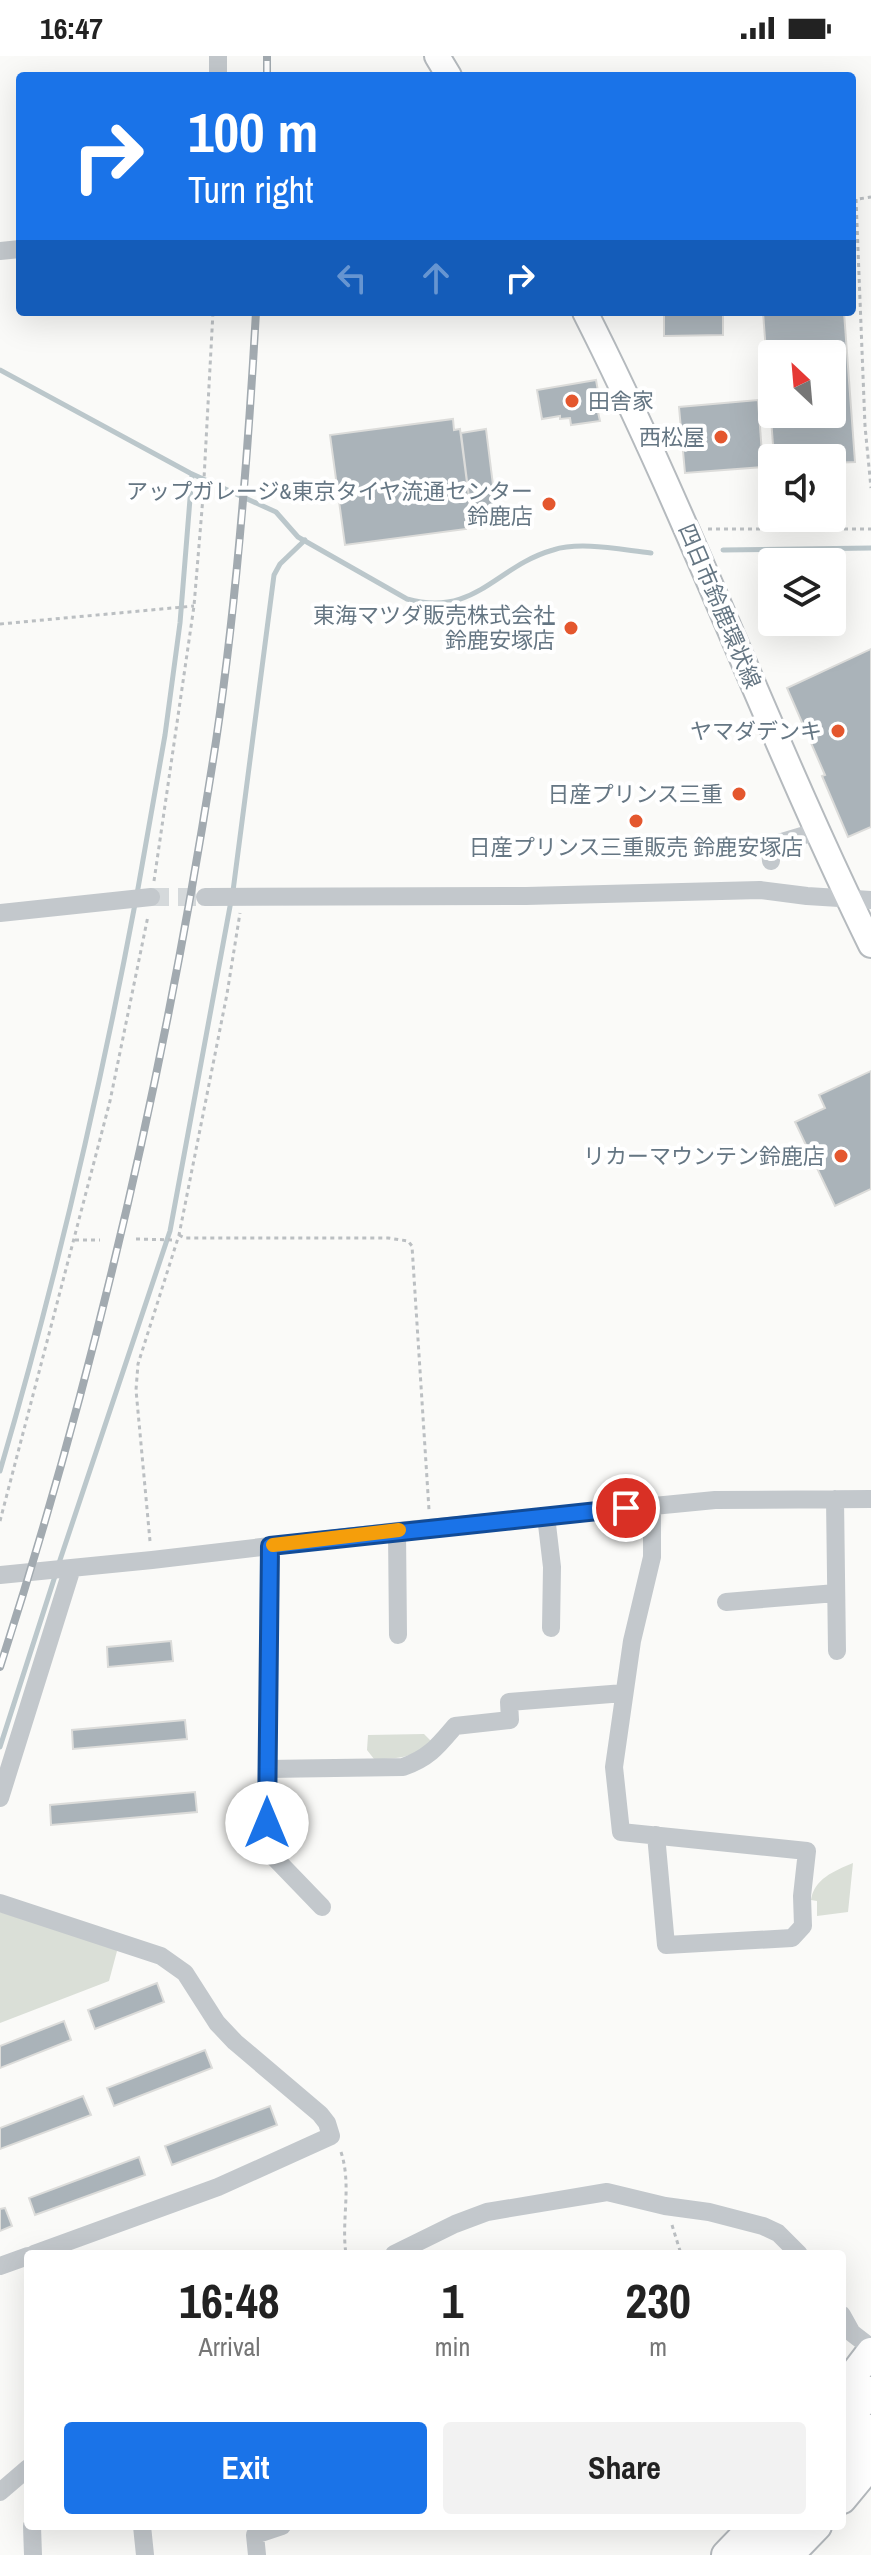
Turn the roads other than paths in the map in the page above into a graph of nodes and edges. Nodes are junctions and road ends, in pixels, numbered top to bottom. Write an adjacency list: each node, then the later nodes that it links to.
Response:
1 (587, 316): 2 (main road, 四日市鈴鹿環状線)
2 (818, 831): 3 (street); 6 (main road, 四日市鈴鹿環状線)
3 (771, 861)
4 (141, 898): 7 (street)
5 (228, 898): 6 (street)
6 (859, 899): 8 (main road, 四日市鈴鹿環状線)
7 (0, 913)
8 (871, 945)
9 (835, 1499): 10 (street); 11 (street); 17 (street)
10 (871, 1499)
11 (652, 1505): 12 (street); 22 (street)
12 (546, 1516): 13 (street); 19 (street)
13 (397, 1531): 14 (street); 20 (street)
14 (270, 1546): 15 (street); 23 (street)
15 (62, 1569): 16 (street); 24 (street)
16 (0, 1575)
17 (836, 1593): 18 (street); 21 (street)
18 (726, 1602)
19 (551, 1628)
20 (398, 1635)
21 (837, 1651)
22 (624, 1693): 23 (street); 25 (street)
23 (267, 1769): 27 (street)
24 (0, 1798)
25 (656, 1835): 25 (street)
26 (0, 1903): 28 (street)
27 (322, 1907)
28 (45, 2250)
29 (402, 2250): 30 (street)
30 (795, 2250)
31 (24, 2257): 32 (street)
32 (0, 2266)
33 (846, 2322): 34 (street)
34 (859, 2344): 35 (highway)
35 (846, 2379)
36 (871, 2391): 37 (highway)
37 (846, 2422)
38 (871, 2429): 39 (highway)
39 (846, 2457)
40 (871, 2464): 43 (highway)
41 (24, 2471): 42 (street)
42 (0, 2492)
43 (846, 2494)
44 (32, 2530): 51 (street)
45 (142, 2530): 52 (street)
46 (260, 2530): 53 (street)
47 (725, 2530): 54 (highway)
48 (750, 2530): 55 (highway)
49 (781, 2530): 56 (highway)
50 (813, 2530): 57 (highway)
51 (33, 2555)
52 (145, 2555)
53 (257, 2555)
54 (704, 2555)
55 (726, 2555)
56 (757, 2555)
57 (789, 2555)

